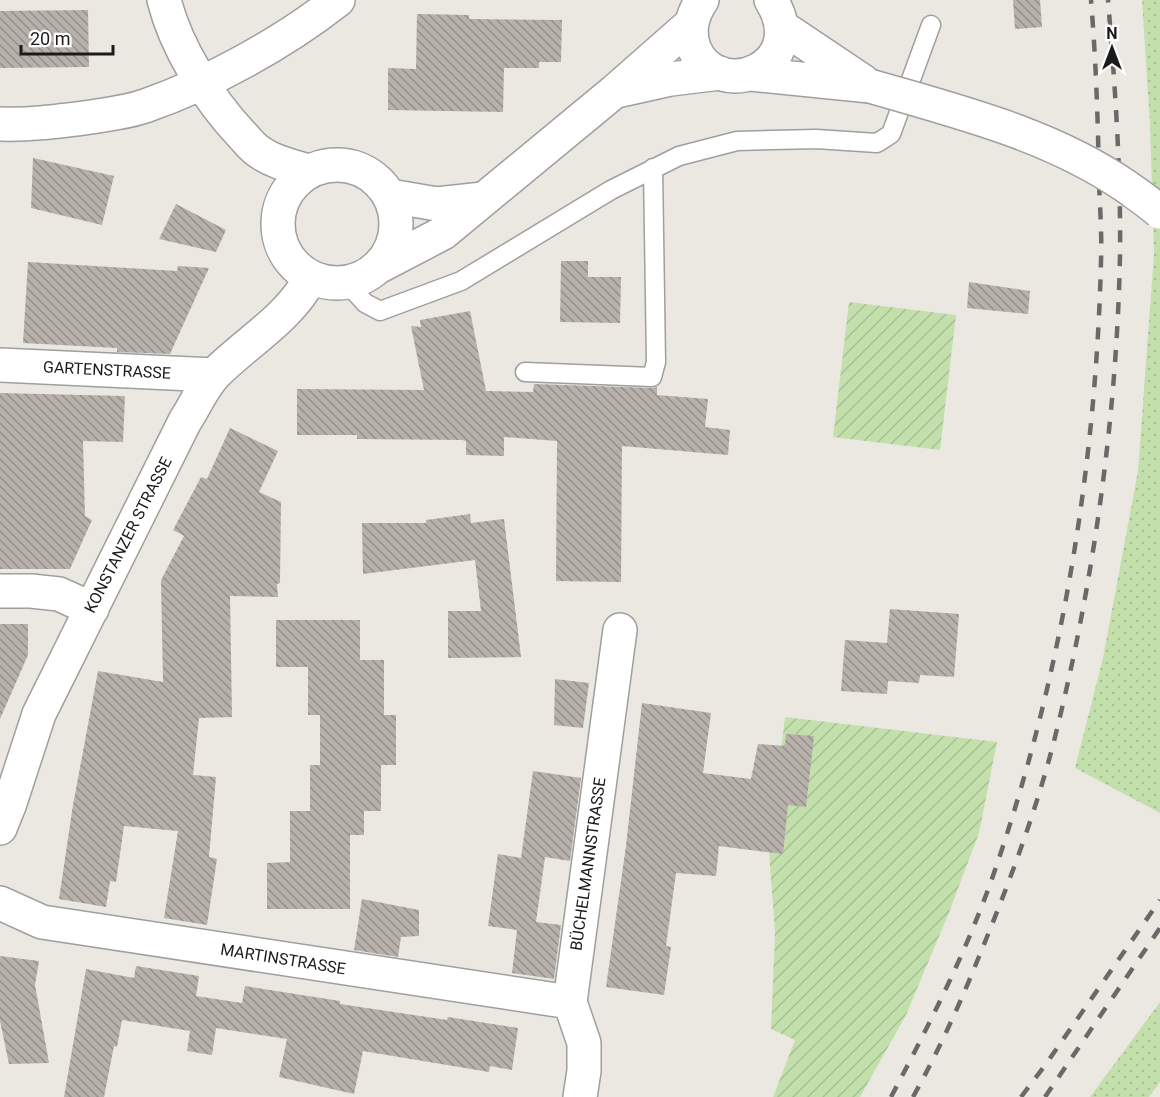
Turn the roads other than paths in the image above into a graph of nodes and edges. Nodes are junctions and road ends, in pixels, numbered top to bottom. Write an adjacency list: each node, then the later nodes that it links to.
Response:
1 (164, 0): 7 (street)
2 (338, 0): 7 (street)
3 (778, 10): 6 (street); 8 (street)
4 (696, 12): 6 (street); 9 (street)
5 (931, 25): 12 (lane)
6 (736, 74): 8 (street); 9 (street)
7 (202, 82): 10 (street); 11 (street)
8 (870, 86): 16 (street, bridge)
9 (615, 92): 15 (street)
10 (0, 124)
11 (256, 150): 13 (street); 17 (street)
12 (653, 168): 20 (lane); 22 (lane)
13 (309, 171): 14 (street); 17 (street)
14 (390, 196): 15 (street); 18 (street)
15 (483, 199): 18 (street)
16 (1160, 212)
17 (278, 215): 19 (street)
18 (380, 266): 20 (street)
19 (310, 277): 20 (street); 23 (street, KONSTANZER STRASSE)
20 (347, 283)
21 (0, 365): 23 (street, GARTENSTRASSE)
22 (525, 372)
23 (214, 375): 25 (street, KONSTANZER STRASSE)
24 (0, 591): 25 (street)
25 (92, 609): 27 (street, KONSTANZER STRASSE)
26 (620, 630): 29 (street, BÜCHELMANNSTRASSE)
27 (0, 828)
28 (0, 903): 29 (street, MARTINSTRASSE)
29 (570, 1002): 30 (street, BÜCHELMANNSTRASSE)
30 (580, 1097)

